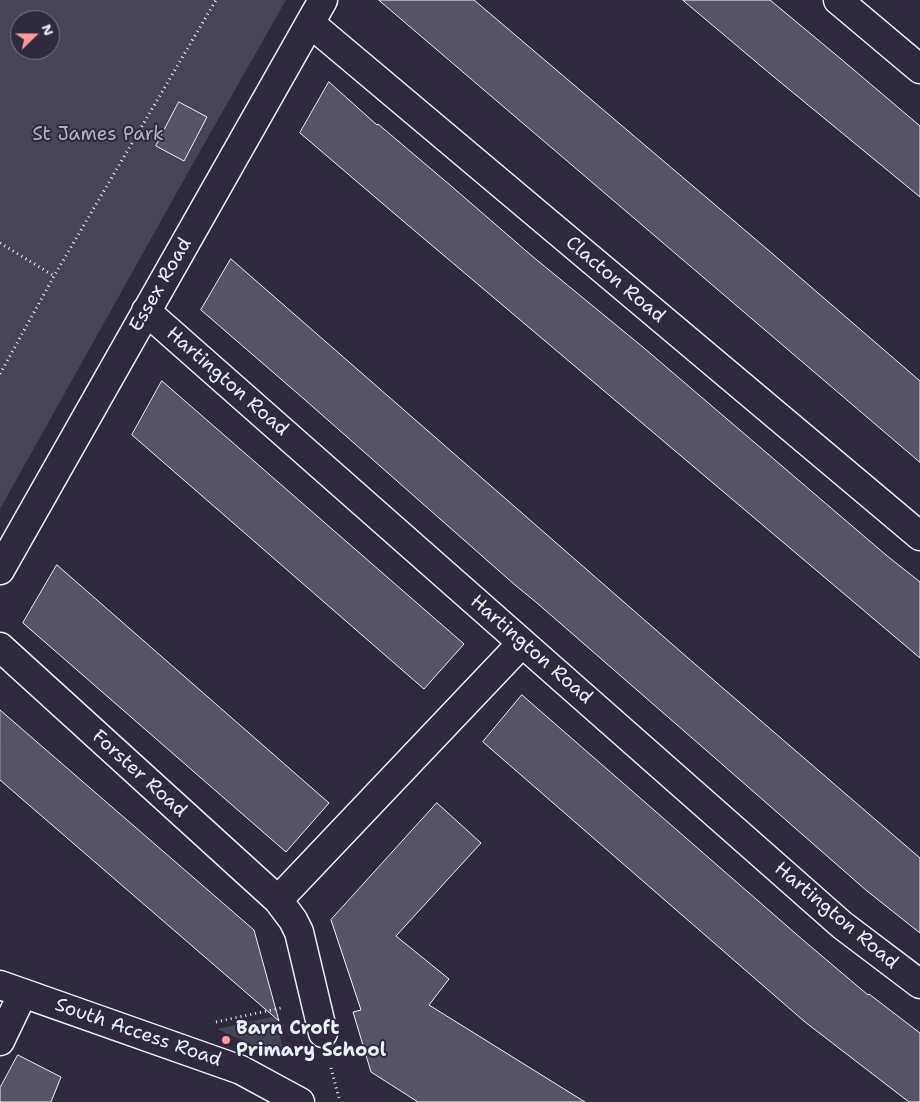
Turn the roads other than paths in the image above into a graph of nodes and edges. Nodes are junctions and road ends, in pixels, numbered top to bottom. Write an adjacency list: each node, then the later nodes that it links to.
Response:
1 (838, 0): 3 (street)
2 (316, 11): 4 (street, Essex Road); 5 (street, Clacton Road)
3 (920, 69)
4 (146, 311): 6 (street, Essex Road); 7 (street, Hartington Road)
5 (920, 536)
6 (0, 570)
7 (522, 643): 9 (street); 10 (street, Hartington Road)
8 (0, 647): 9 (street, Forster Road)
9 (278, 900): 12 (street, Forster Road)
10 (920, 984)
11 (11, 989): 13 (street); 14 (street, South Access Road)
12 (323, 1033)
13 (0, 1041)
14 (300, 1102)

